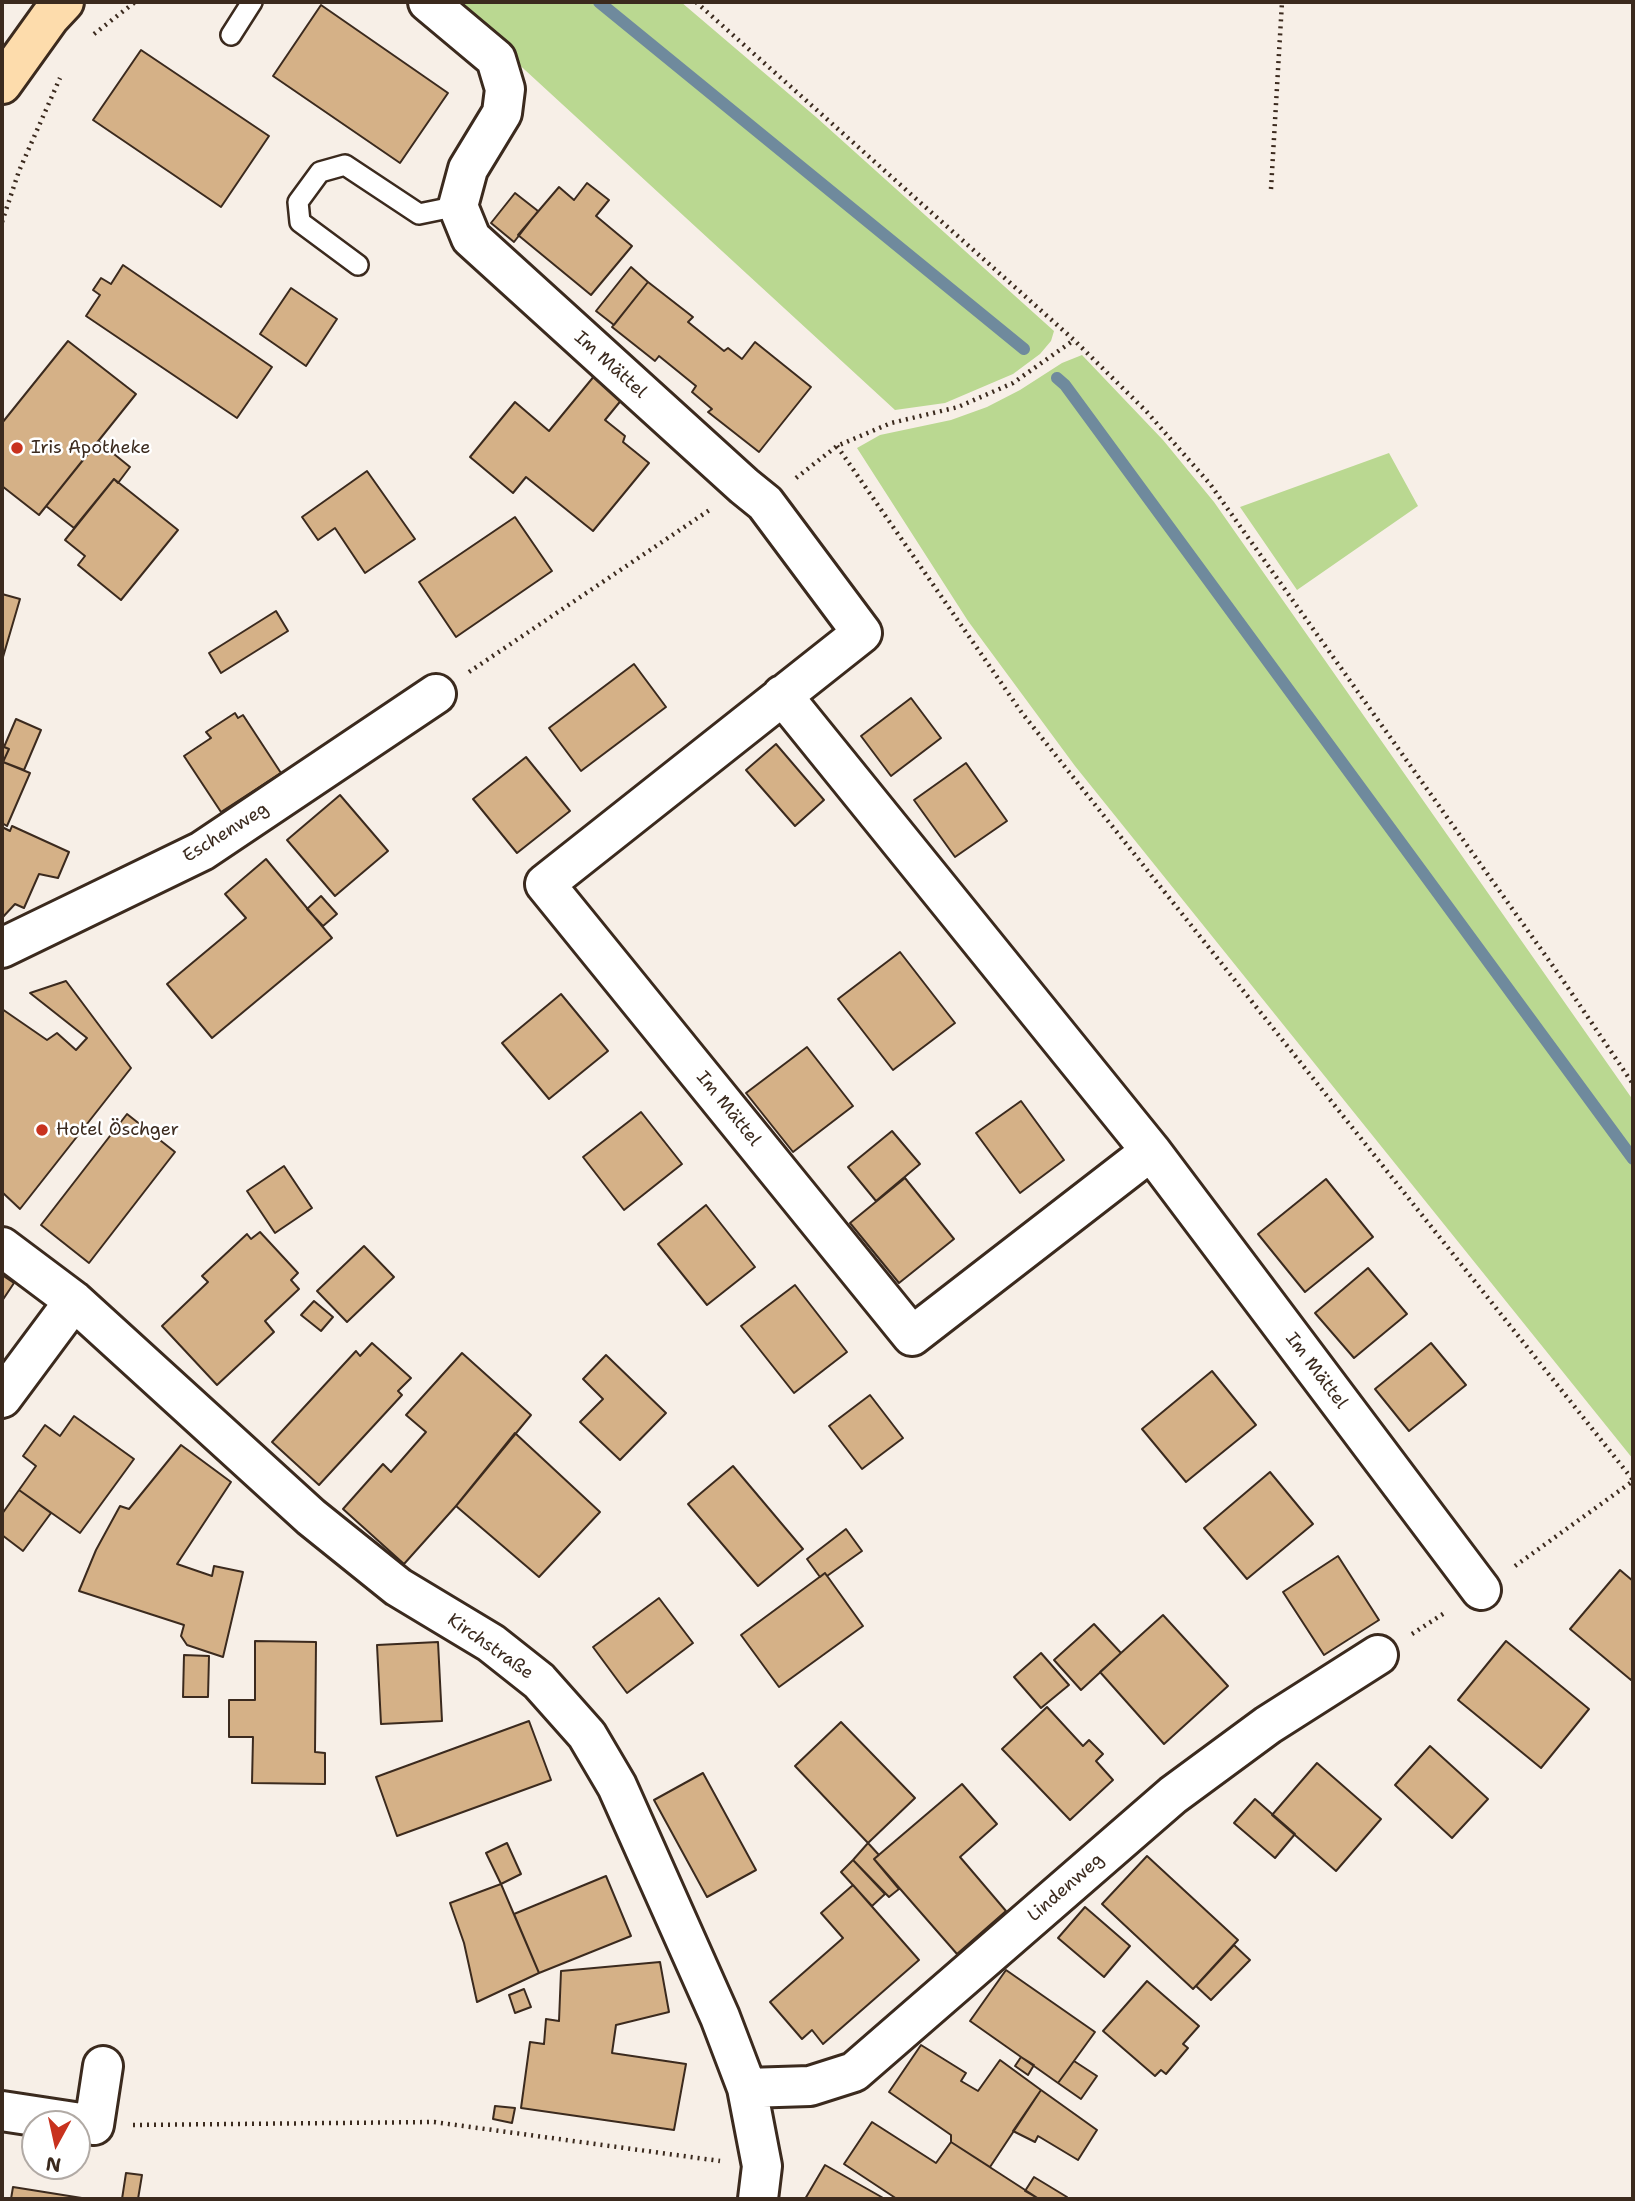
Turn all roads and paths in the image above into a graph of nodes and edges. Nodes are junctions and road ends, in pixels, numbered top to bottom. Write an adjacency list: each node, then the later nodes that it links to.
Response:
1 (64, 2): 10 (main road)
2 (135, 2): 8 (path)
3 (252, 2): 7 (lane)
4 (428, 2): 12 (street)
5 (696, 2): 15 (path)
6 (1282, 2): 11 (path)
7 (231, 35)
8 (90, 37)
9 (65, 67): 13 (path)
10 (2, 84)
11 (1271, 189)
12 (458, 206): 14 (lane); 17 (street, Im Mättel)
13 (2, 222)
14 (358, 265)
15 (1074, 340): 16 (path); 21 (path)
16 (837, 446): 17 (path); 26 (path)
17 (755, 495): 18 (path); 19 (street, Im Mättel)
18 (436, 694): 20 (street, Eschenweg)
19 (782, 695): 22 (street, Im Mättel); 22 (street, Im Mättel)
20 (2, 948)
21 (1633, 1084)
22 (1151, 1151): 27 (street, Im Mättel)
23 (2, 1247): 24 (street, Kirchstraße)
24 (74, 1301): 25 (street); 30 (street, Kirchstraße)
25 (2, 1398)
26 (1633, 1480)
27 (1481, 1590)
28 (1378, 1655): 30 (street, Lindenweg)
29 (103, 2066): 32 (street)
30 (747, 2088): 33 (street, Kirchstraße)
31 (2, 2110): 32 (street)
32 (94, 2125): 33 (path)
33 (760, 2183)

